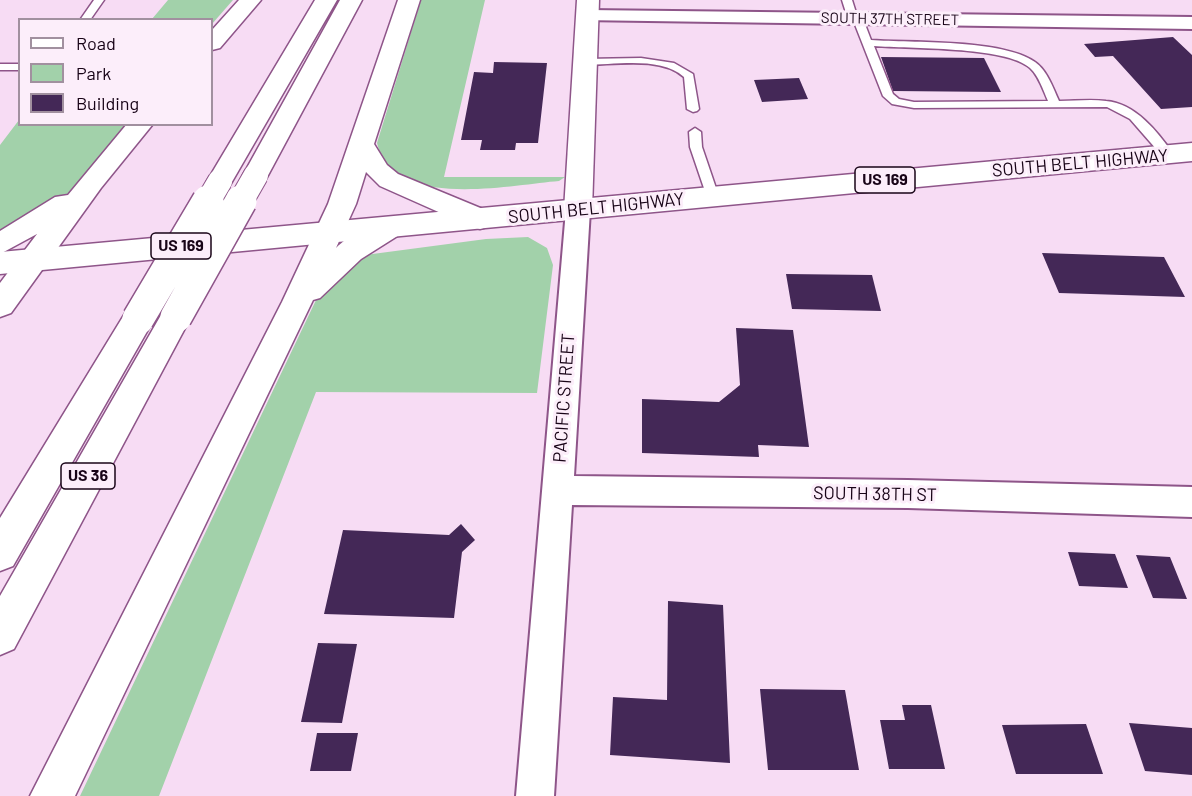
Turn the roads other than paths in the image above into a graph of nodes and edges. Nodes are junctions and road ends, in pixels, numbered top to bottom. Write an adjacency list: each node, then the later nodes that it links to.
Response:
1 (99, 0): 9 (lane)
2 (250, 0): 13 (main road)
3 (326, 0): 37 (main road, US 36, bridge)
4 (351, 0): 38 (main road, US 36, bridge)
5 (409, 0): 22 (main road)
6 (847, 0): 10 (lane)
7 (1075, 0): 11 (street)
8 (588, 8): 10 (street, SOUTH 37TH STREET); 15 (main road, PACIFIC STREET)
9 (86, 18)
10 (856, 19): 11 (street, SOUTH 37TH STREET); 14 (lane)
11 (1088, 21): 12 (street, SOUTH 37TH STREET)
12 (1192, 23)
13 (213, 42)
14 (868, 43): 18 (lane); 18 (lane)
15 (585, 62): 19 (lane); 26 (main road, PACIFIC STREET)
16 (0, 66): 17 (lane)
17 (18, 67)
18 (1055, 104): 23 (lane)
19 (693, 110)
20 (139, 126): 24 (main road)
21 (695, 132): 25 (lane)
22 (362, 144): 27 (main road); 29 (main road)
23 (1180, 154): 25 (main road, SOUTH BELT HIGHWAY / US 169)
24 (92, 182): 30 (main road); 31 (main road)
25 (713, 196): 26 (main road, SOUTH BELT HIGHWAY / US 169)
26 (578, 210): 27 (main road, SOUTH BELT HIGHWAY / US 169); 35 (street, PACIFIC STREET)
27 (480, 219): 28 (main road, SOUTH BELT HIGHWAY / US 169)
28 (389, 228): 29 (main road, SOUTH BELT HIGHWAY / US 169); 33 (main road)
29 (328, 233): 31 (main road, SOUTH BELT HIGHWAY / US 169); 33 (main road)
30 (0, 244)
31 (34, 260): 32 (main road, SOUTH BELT HIGHWAY / US 169); 34 (main road)
32 (0, 263)
33 (297, 302): 39 (main road)
34 (0, 305)
35 (557, 490): 36 (street, SOUTH 38TH ST); 40 (street, PACIFIC STREET)
36 (1192, 502)
37 (0, 553)
38 (0, 635)
39 (52, 796)
40 (535, 796)

